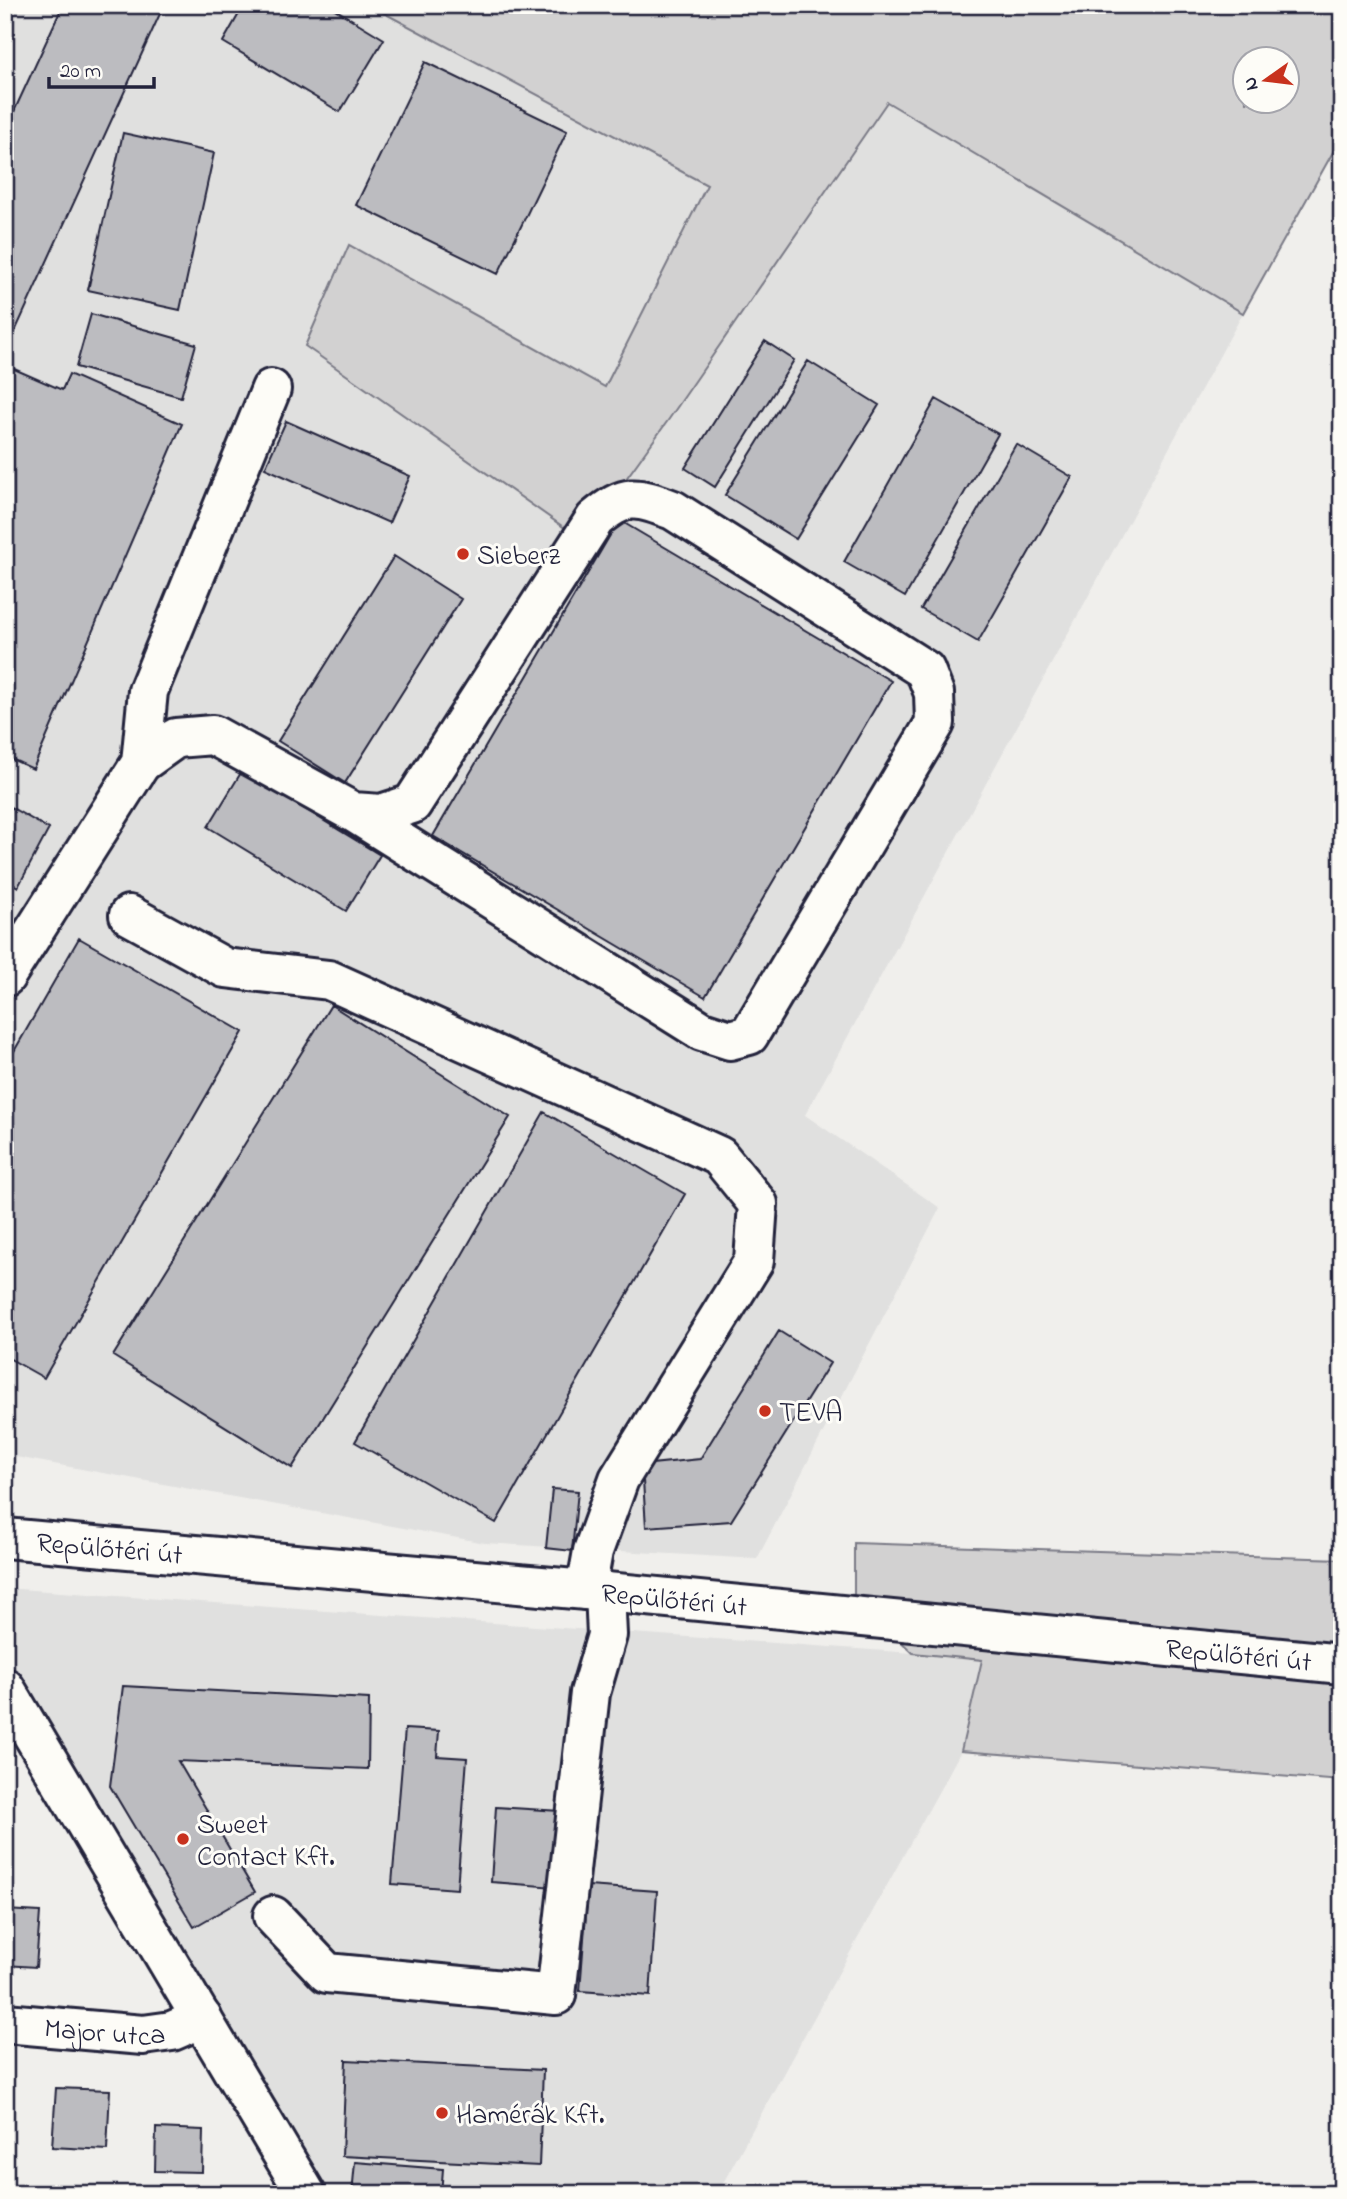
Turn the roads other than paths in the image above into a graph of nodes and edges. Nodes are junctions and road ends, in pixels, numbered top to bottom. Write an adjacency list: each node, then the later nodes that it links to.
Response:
1 (271, 389): 2 (street)
2 (141, 763): 3 (street); 5 (street)
3 (352, 812): 3 (street)
4 (129, 915): 7 (street)
5 (11, 952)
6 (5, 1538): 7 (street, Repülőtéri út)
7 (596, 1591): 8 (street, Repülőtéri út); 10 (street)
8 (1342, 1664)
9 (5, 1688): 11 (street)
10 (273, 1916)
11 (202, 2018): 12 (street, Major utca); 13 (street)
12 (5, 2023)
13 (306, 2194)

